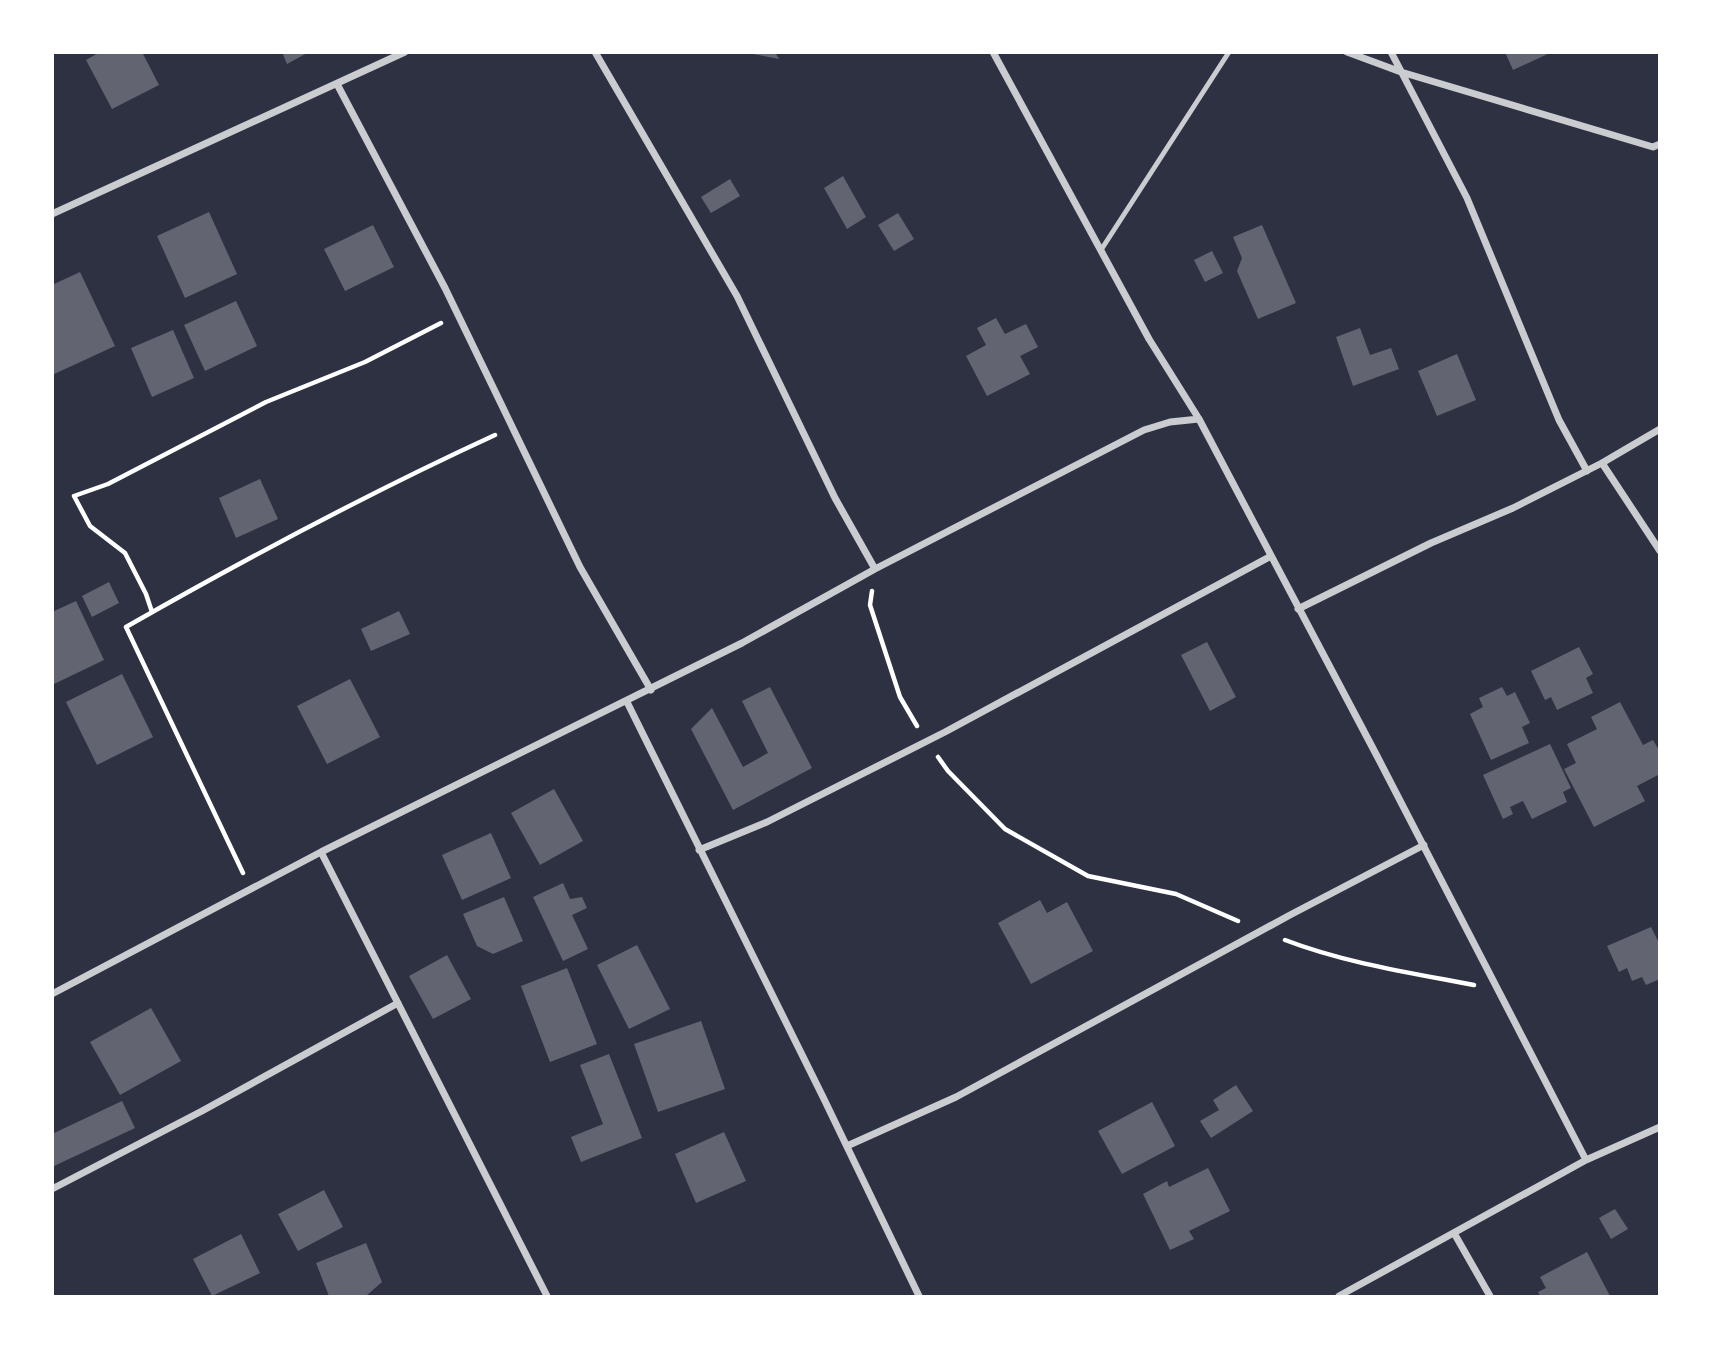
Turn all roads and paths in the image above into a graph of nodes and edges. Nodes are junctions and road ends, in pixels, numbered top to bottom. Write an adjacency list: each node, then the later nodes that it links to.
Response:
1 (405, 52): 8 (street)
2 (595, 52): 20 (street)
3 (993, 52): 11 (street)
4 (1229, 52): 11 (lane)
5 (1347, 52): 7 (street)
6 (1391, 52): 7 (street)
7 (1401, 72): 9 (street); 17 (street)
8 (337, 85): 10 (street); 12 (street)
9 (1657, 146)
10 (52, 214)
11 (1101, 250): 13 (street)
12 (458, 315): 14 (street); 22 (path)
13 (1199, 419): 19 (street); 20 (street)
14 (513, 428): 22 (path); 23 (street)
15 (1660, 429): 16 (street)
16 (1602, 463): 17 (street); 18 (street)
17 (1587, 471): 21 (street)
18 (1660, 551)
19 (1271, 556): 21 (street); 25 (street)
20 (875, 569): 23 (street); 25 (path)
21 (1298, 609): 26 (street)
22 (152, 612): 29 (path)
23 (651, 690): 24 (street)
24 (627, 702): 27 (street); 28 (street)
25 (927, 741): 27 (street); 30 (path)
26 (1424, 845): 30 (street); 31 (street)
27 (699, 850): 35 (street)
28 (321, 852): 29 (street); 33 (street)
29 (251, 889): 32 (street)
30 (1262, 930): 31 (path); 35 (street)
31 (1499, 990): 36 (street)
32 (52, 994)
33 (398, 1003): 37 (street); 39 (street)
34 (1660, 1127): 36 (street)
35 (847, 1146): 40 (street)
36 (1587, 1160): 38 (street)
37 (52, 1189)
38 (1454, 1233): 41 (street); 42 (street)
39 (546, 1296)
40 (919, 1297)
41 (1339, 1297)
42 (1490, 1297)

